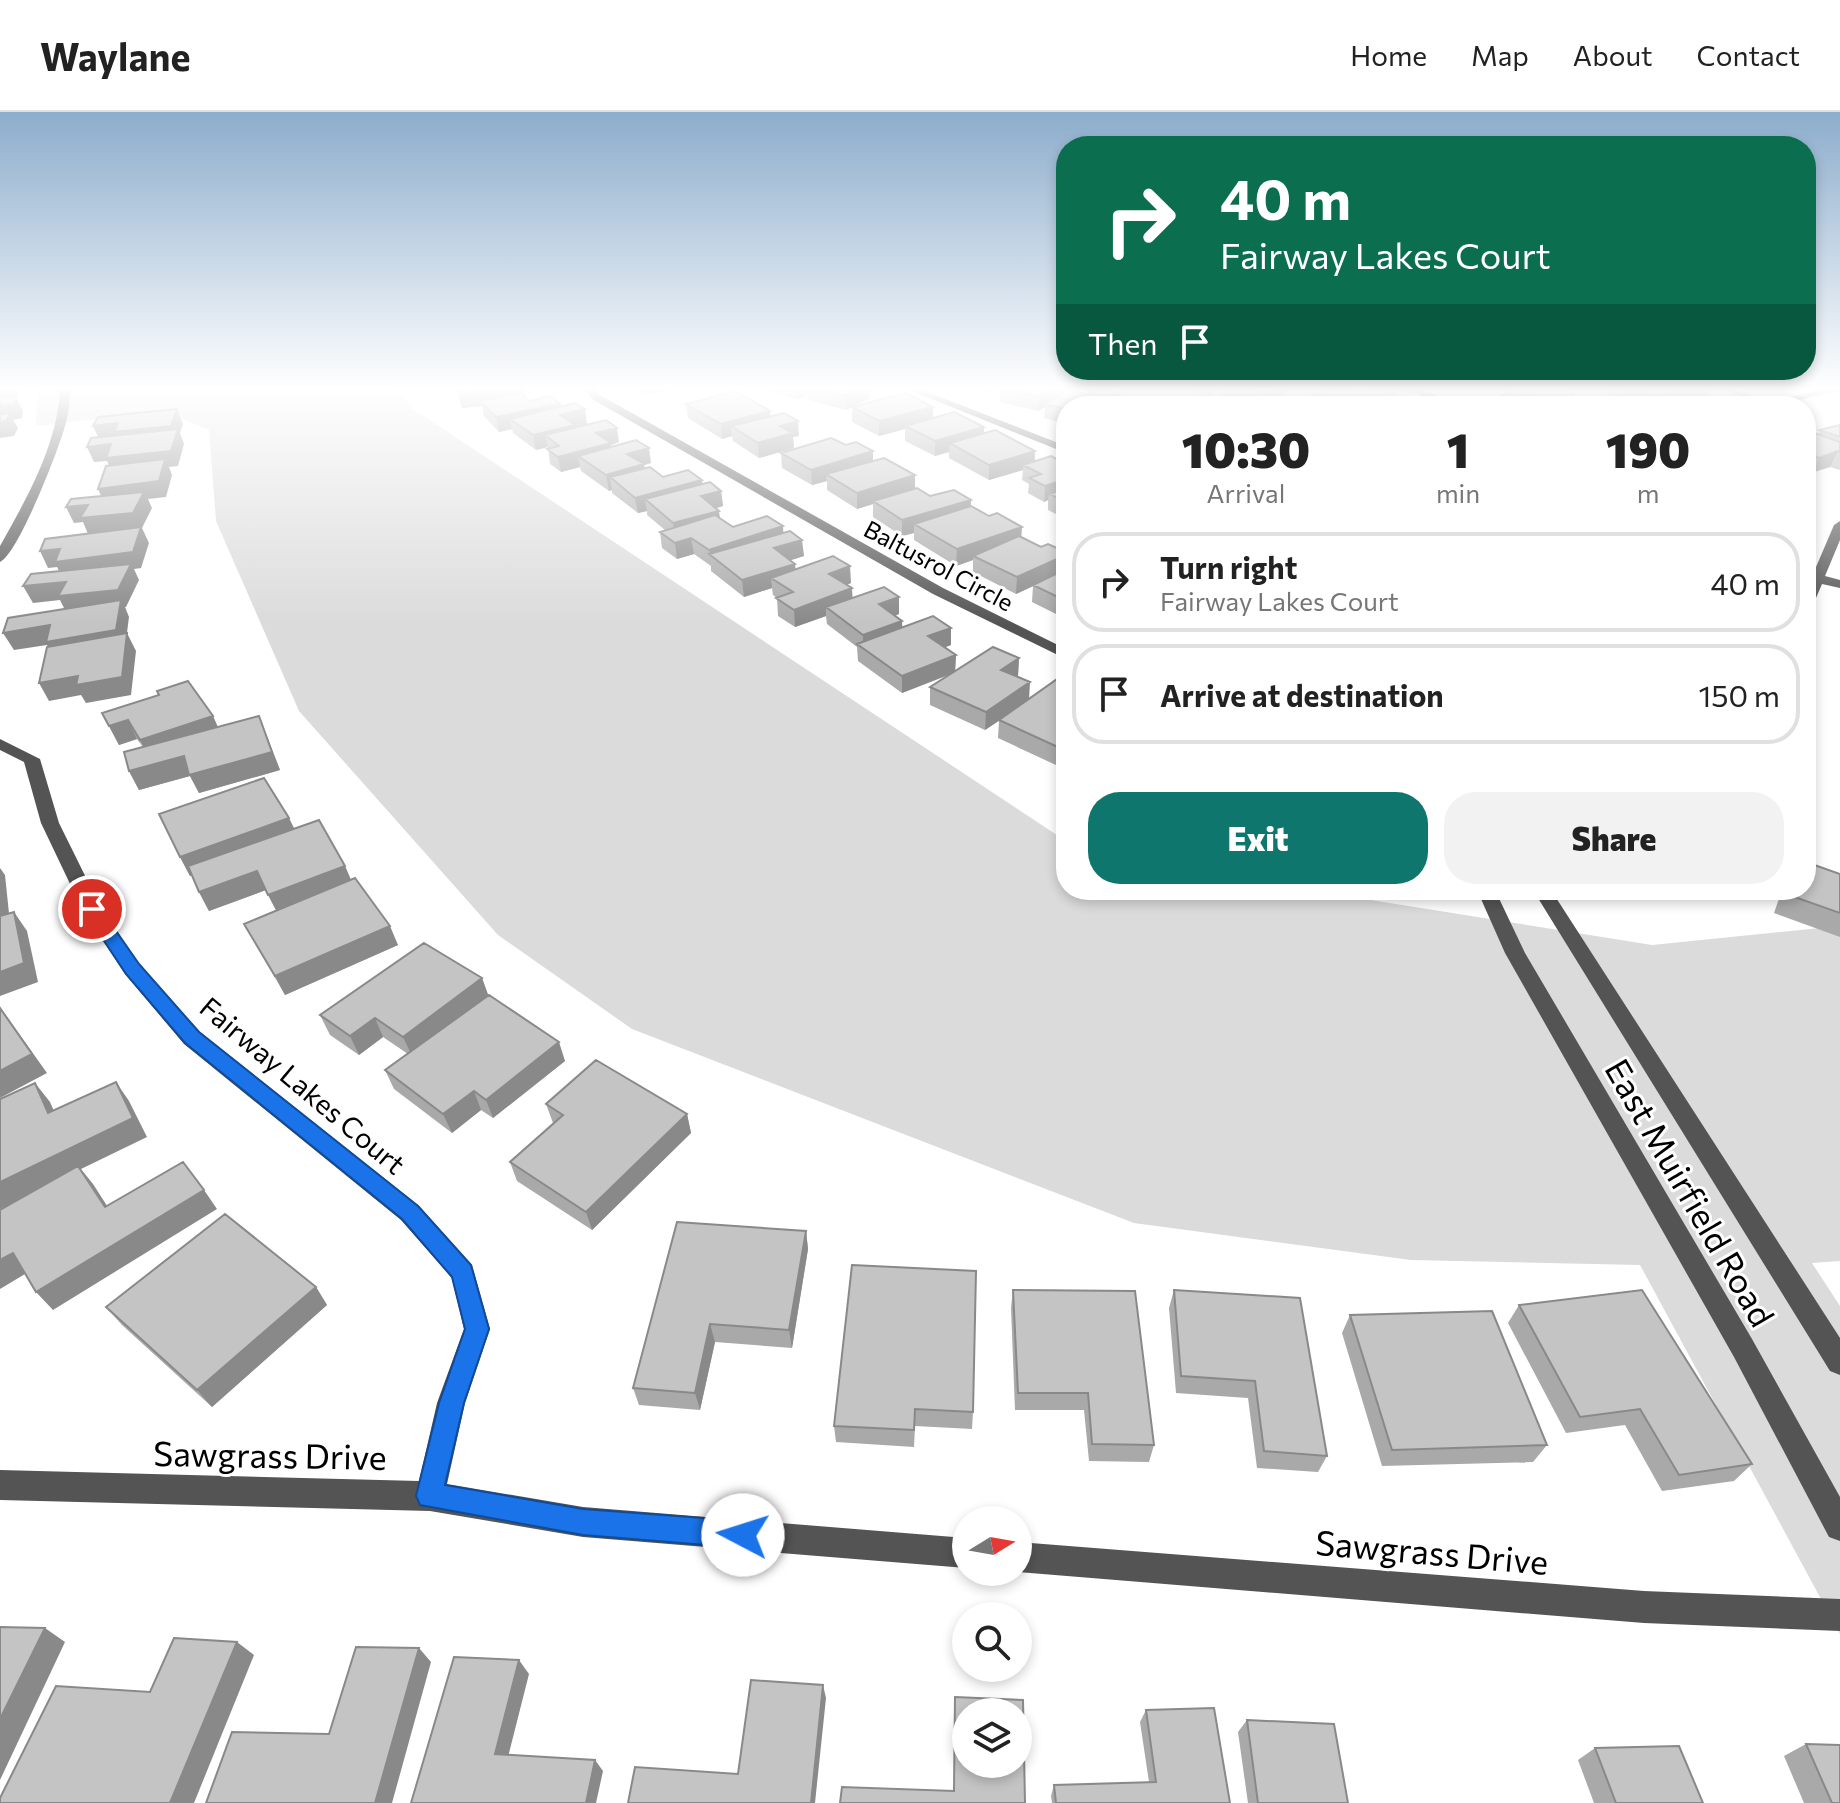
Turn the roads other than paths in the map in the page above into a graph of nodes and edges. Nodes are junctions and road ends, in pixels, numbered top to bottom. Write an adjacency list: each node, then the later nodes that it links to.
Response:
1 (43, 467): 4 (street)
2 (719, 467): 8 (street, Baltusrol Circle)
3 (1840, 525): 5 (street)
4 (0, 558)
5 (1816, 568)
6 (1816, 578): 7 (street)
7 (1840, 584)
8 (1056, 650)
9 (0, 744): 14 (street, Fairway Lakes Court)
10 (1491, 900): 15 (street, East Muirfield Road)
11 (1548, 900): 12 (street, East Muirfield Road)
12 (1840, 1362)
13 (0, 1485): 14 (street, Sawgrass Drive)
14 (430, 1496): 16 (street, Sawgrass Drive)
15 (1840, 1526)
16 (952, 1552)
17 (1032, 1558): 18 (street, Sawgrass Drive)
18 (1840, 1615)

